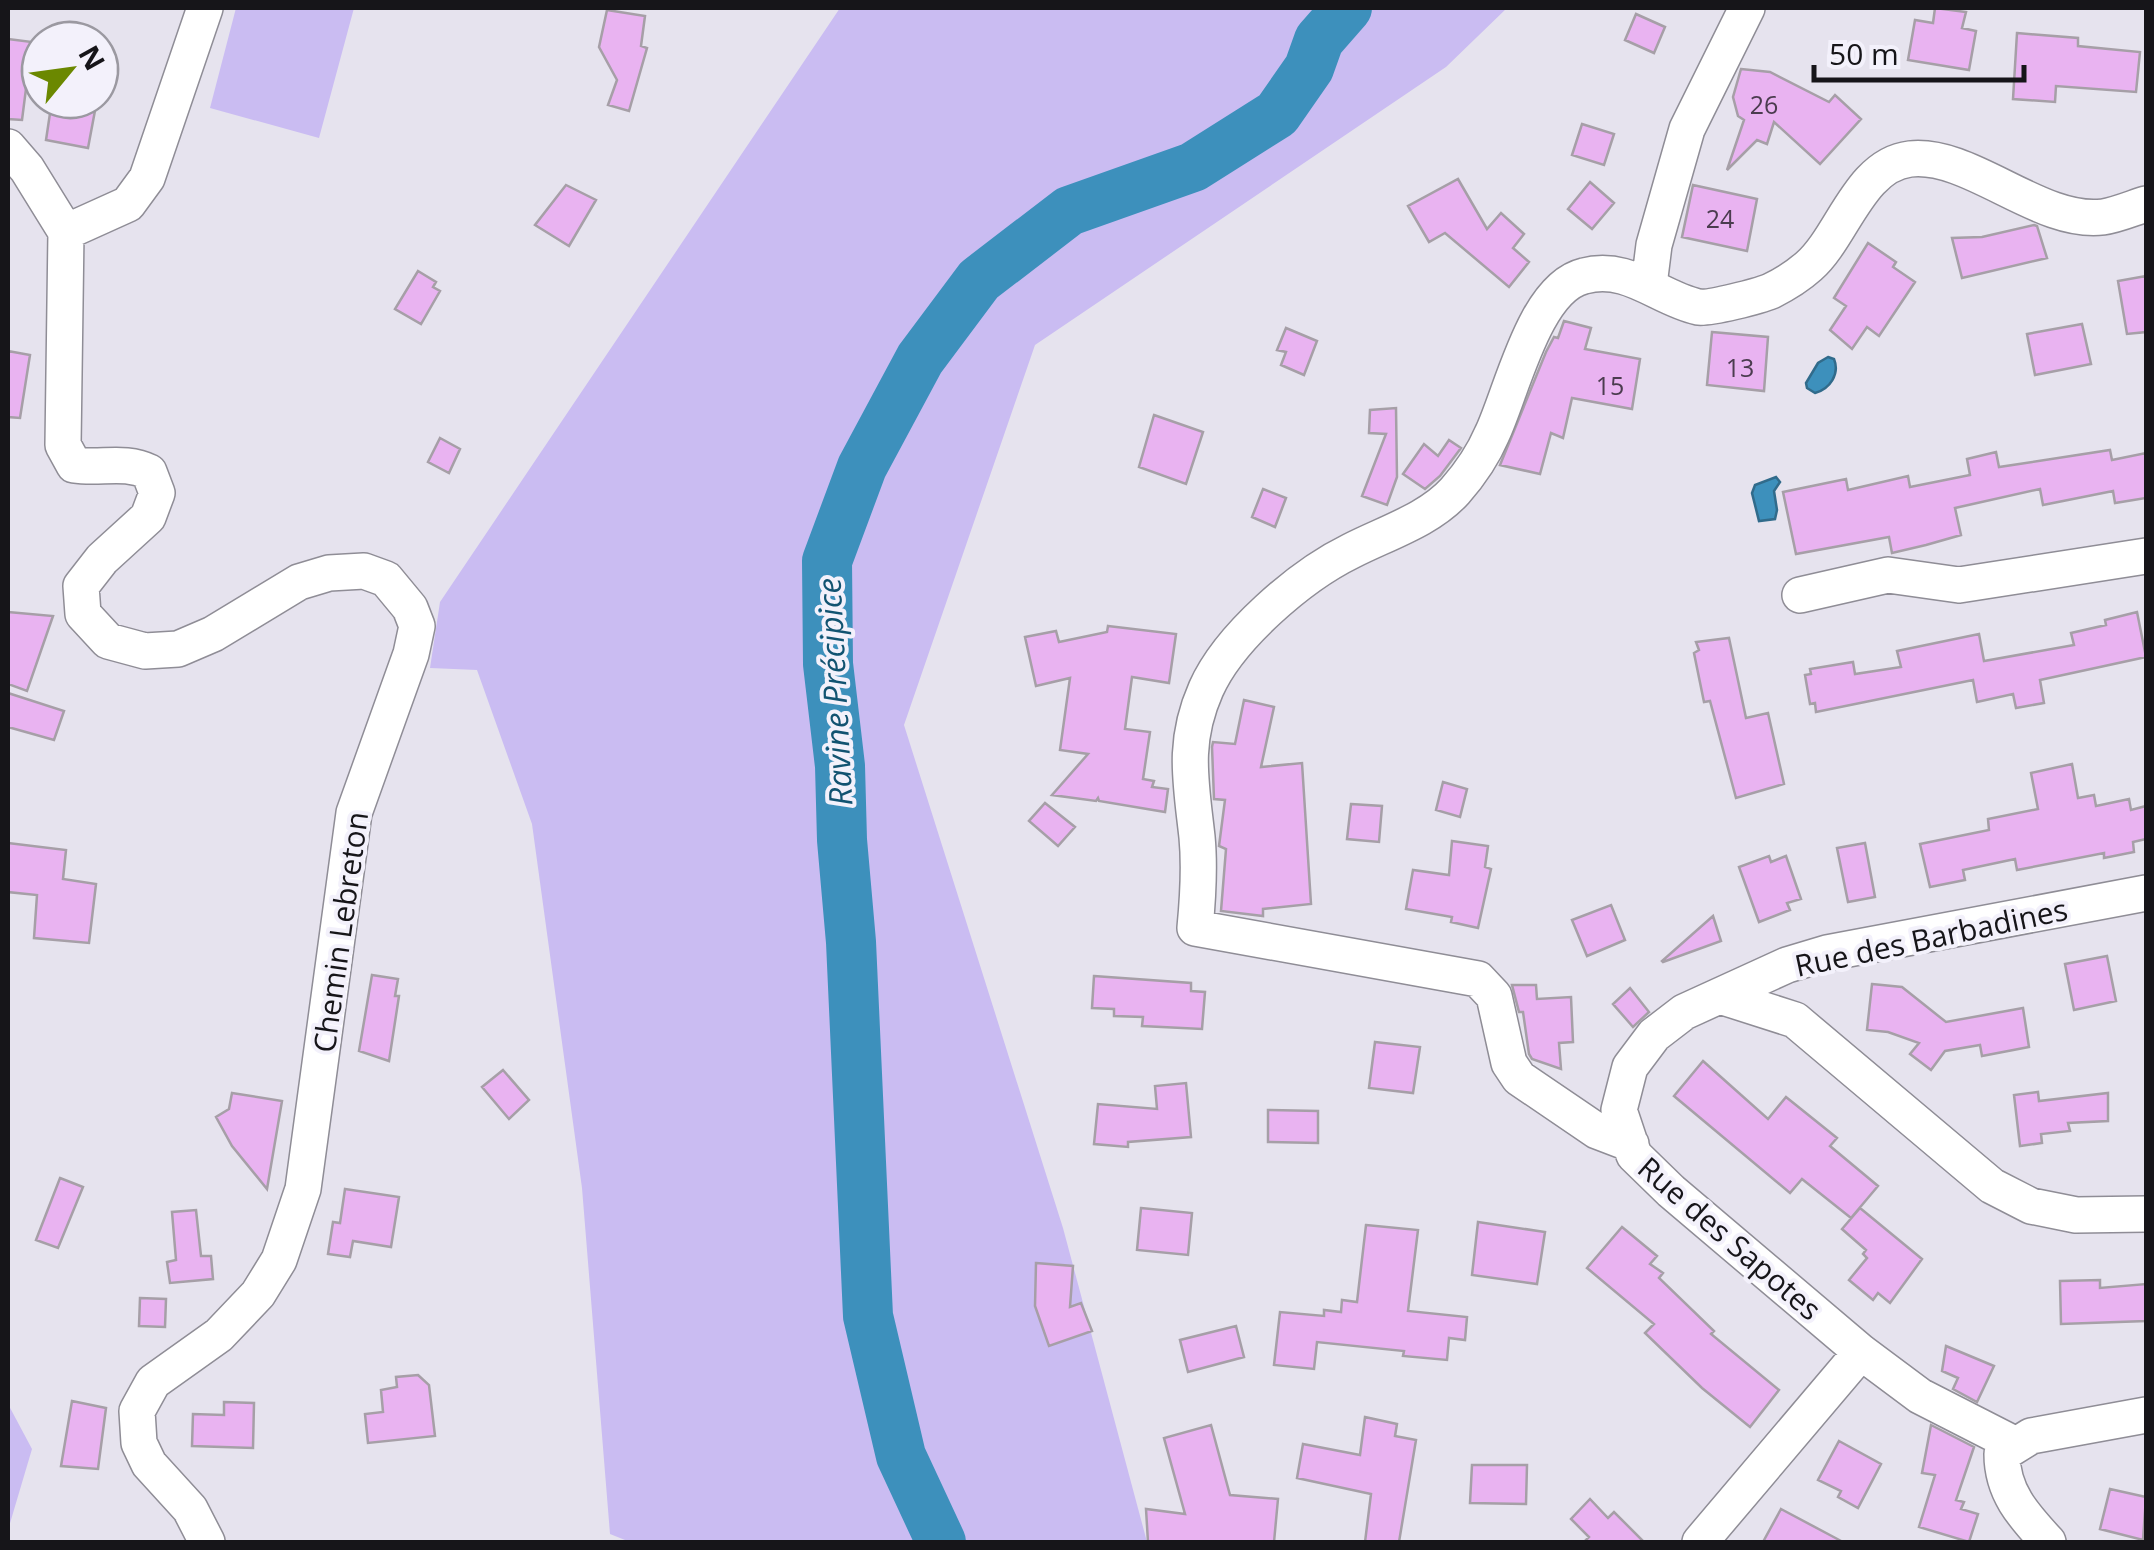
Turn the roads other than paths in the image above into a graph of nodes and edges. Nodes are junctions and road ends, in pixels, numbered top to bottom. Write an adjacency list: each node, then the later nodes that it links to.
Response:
1 (205, 8): 5 (street)
2 (1747, 8): 6 (street)
3 (8, 147): 5 (street)
4 (2146, 204): 6 (street)
5 (66, 232): 16 (street, Chemin Lebreton)
6 (1649, 286): 11 (street)
7 (2146, 556): 8 (street)
8 (1800, 595)
9 (2146, 893): 10 (street, Rue des Barbadines)
10 (1720, 996): 11 (street, Rue des Sapotes); 12 (street)
11 (1630, 1144): 13 (street, Rue des Sapotes)
12 (2146, 1214)
13 (1861, 1352): 15 (street, Rue des Sapotes); 17 (street)
14 (2146, 1414): 15 (street)
15 (2014, 1444): 18 (street)
16 (207, 1542)
17 (1700, 1542)
18 (2048, 1542)

